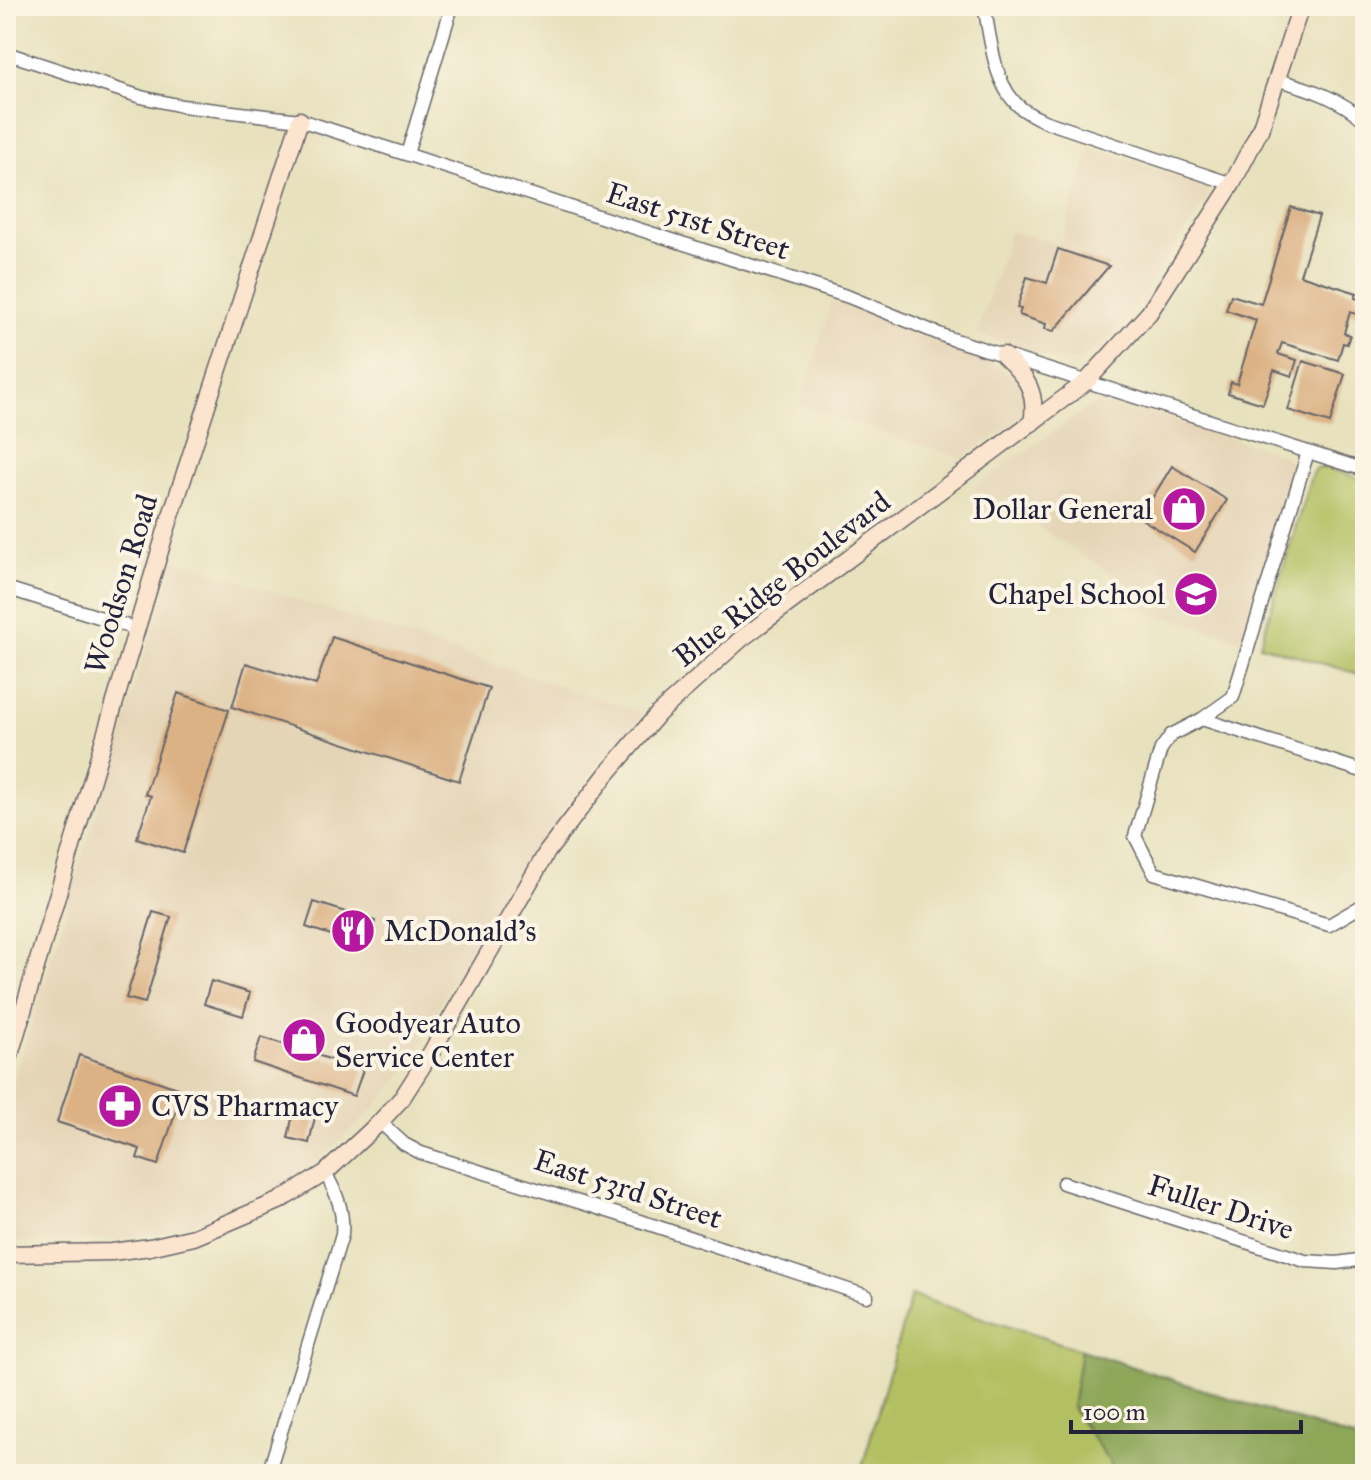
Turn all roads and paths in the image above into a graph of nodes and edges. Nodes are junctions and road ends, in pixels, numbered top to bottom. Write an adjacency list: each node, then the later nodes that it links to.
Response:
1 (452, 6): 8 (street)
2 (984, 6): 9 (street)
3 (1301, 6): 5 (street, Blue Ridge Boulevard)
4 (6, 53): 6 (street, East 51st Street)
5 (1278, 80): 7 (street); 9 (street, Blue Ridge Boulevard)
6 (300, 120): 8 (street, East 51st Street); 16 (street, Woodson Road)
7 (1365, 121)
8 (407, 154): 10 (street, East 51st Street)
9 (1232, 184): 11 (street, Blue Ridge Boulevard)
10 (1003, 355): 11 (street, East 51st Street); 12 (street)
11 (1086, 382): 12 (street, Blue Ridge Boulevard); 13 (street, East 51st Street)
12 (1032, 423): 23 (street, Blue Ridge Boulevard)
13 (1308, 452): 14 (street, East 51st Street); 17 (street)
14 (1365, 470)
15 (6, 588): 16 (street)
16 (137, 629): 21 (street, Woodson Road)
17 (1202, 719): 18 (street); 19 (street)
18 (1365, 772)
19 (1365, 904)
20 (6, 1007): 21 (street)
21 (23, 1013): 22 (street, Woodson Road)
22 (6, 1068)
23 (380, 1122): 24 (street, Blue Ridge Boulevard); 28 (street, East 53rd Street)
24 (325, 1173): 26 (street, Blue Ridge Boulevard); 29 (street)
25 (1063, 1183): 27 (street, Fuller Drive)
26 (6, 1254)
27 (1365, 1259)
28 (867, 1296)
29 (268, 1474)

